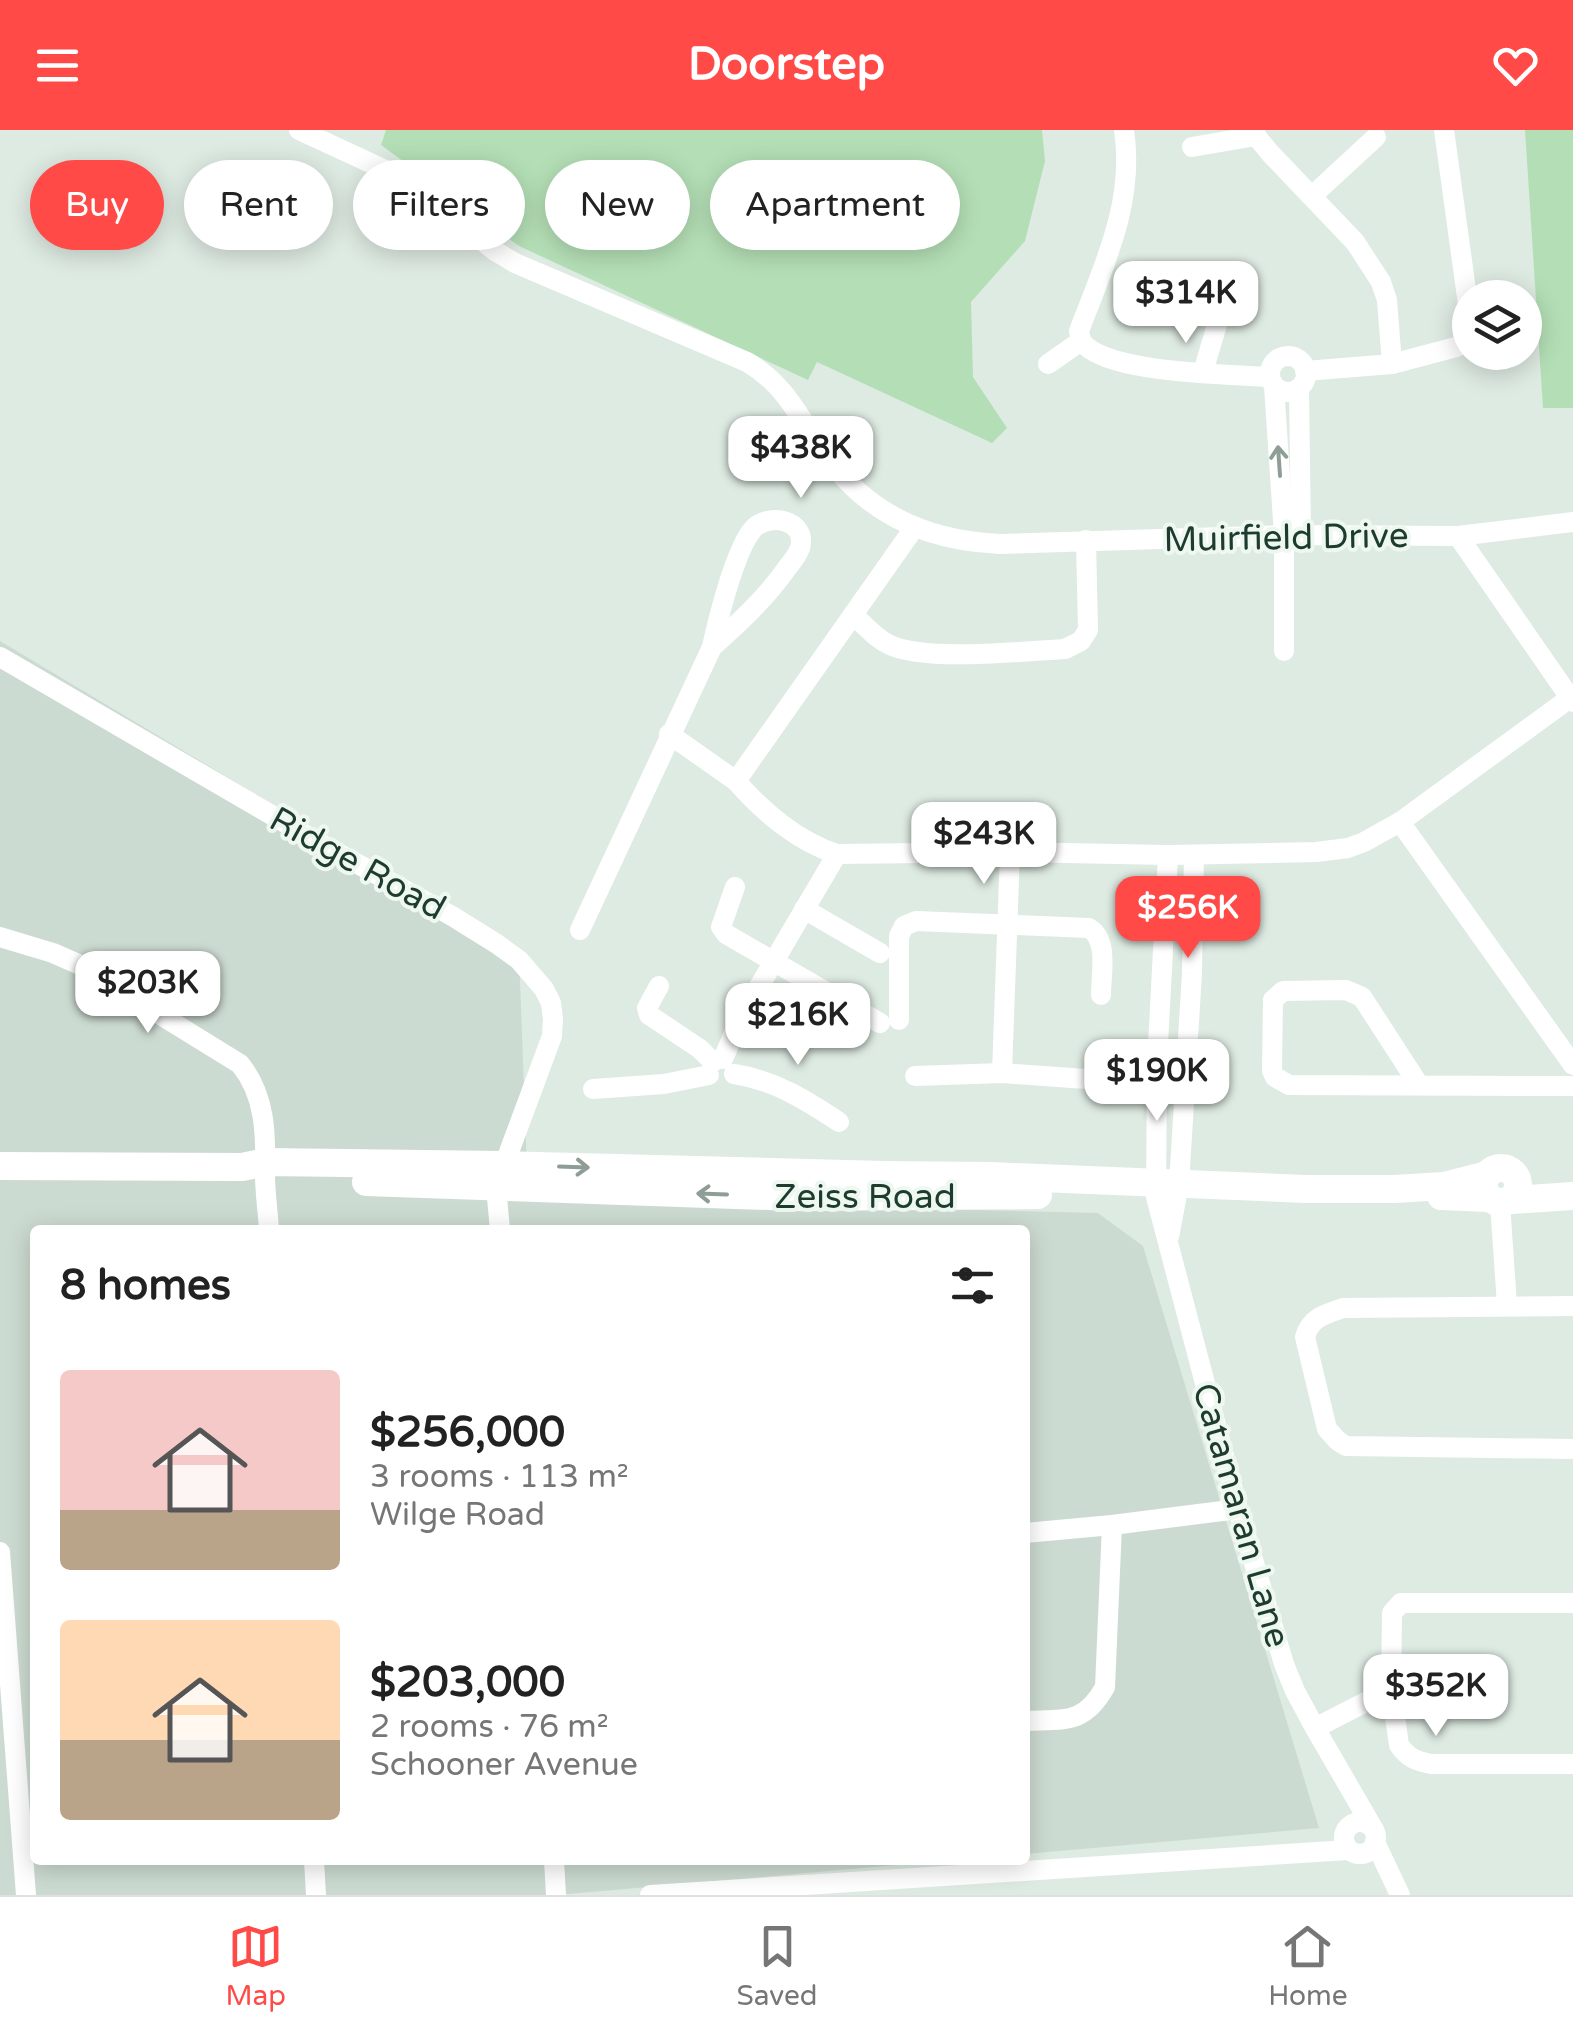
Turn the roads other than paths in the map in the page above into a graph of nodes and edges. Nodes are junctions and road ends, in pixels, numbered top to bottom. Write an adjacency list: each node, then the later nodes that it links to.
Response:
1 (299, 130): 18 (street, Muirfield Drive)
2 (1124, 130): 10 (street)
3 (1444, 130): 8 (street)
4 (1256, 133): 6 (street); 7 (street)
5 (1376, 137): 7 (street)
6 (1192, 147)
7 (1312, 196): 13 (street)
8 (1465, 280)
9 (1229, 284): 14 (street)
10 (1081, 340): 12 (street); 14 (street)
11 (1452, 348): 13 (street)
12 (1048, 364)
13 (1392, 364): 15 (street)
14 (1203, 372): 16 (street)
15 (1302, 379): 16 (street); 16 (street); 19 (street)
16 (1272, 381): 19 (street, one-way to 16)
17 (1573, 522): 20 (street)
18 (914, 528): 21 (street, Muirfield Drive); 22 (street)
19 (1292, 535): 20 (street, Muirfield Drive); 21 (street, Muirfield Drive); 24 (street)
20 (1458, 536): 26 (street, Muirfield Drive)
21 (1086, 540): 22 (street)
22 (853, 615): 28 (street)
23 (712, 647): 23 (street); 27 (street)
24 (1284, 651)
25 (0, 657): 56 (street, Ridge Road)
26 (1572, 700): 29 (street)
27 (669, 734): 28 (street); 37 (street)
28 (736, 781): 31 (street)
29 (1400, 822): 33 (street); 45 (street)
30 (1010, 852): 31 (street); 32 (street); 36 (street)
31 (837, 854): 35 (street)
32 (1168, 855): 33 (street); 42 (street)
33 (1194, 855): 41 (street)
34 (735, 886): 40 (street)
35 (804, 909): 39 (street); 40 (street)
36 (1007, 924): 40 (street); 44 (street); 47 (street)
37 (580, 930)
38 (0, 937): 55 (street)
39 (880, 952)
40 (774, 961): 46 (street)
41 (1192, 973): 42 (street); 57 (street)
42 (1162, 974): 57 (street)
43 (658, 986): 46 (street)
44 (1100, 995)
45 (1573, 1066)
46 (720, 1068): 52 (street); 53 (street)
47 (1002, 1074): 48 (street); 49 (street)
48 (915, 1076)
49 (1127, 1082)
50 (1419, 1086): 50 (street); 51 (street)
51 (1573, 1086)
52 (593, 1090)
53 (839, 1122)
54 (0, 1166): 55 (street, Zeiss Road)
55 (258, 1169): 56 (street, Zeiss Road); 60 (street)
56 (500, 1176): 57 (street, Zeiss Road); 61 (street)
57 (1166, 1191): 58 (street, Zeiss Road); 65 (street, Catamaran Lane)
58 (1501, 1191): 59 (street, Zeiss Road); 62 (street)
59 (1573, 1193)
60 (268, 1225)
61 (500, 1225)
62 (1507, 1306): 63 (street); 64 (street)
63 (1573, 1306)
64 (1573, 1449)
65 (1238, 1509): 66 (street); 72 (street, Catamaran Lane)
66 (1112, 1525): 67 (street); 71 (street)
67 (1030, 1532)
68 (0, 1552): 80 (street)
69 (1573, 1603): 70 (street)
70 (1391, 1690): 72 (street); 73 (street)
71 (1030, 1721)
72 (1315, 1728): 74 (street, Catamaran Lane)
73 (1573, 1764)
74 (1343, 1775): 75 (street, Catamaran Lane); 76 (street, Catamaran Lane)
75 (1374, 1836): 76 (street); 76 (street); 79 (street, Catamaran Lane)
76 (1350, 1841): 79 (street); 83 (street)
77 (314, 1865): 81 (street)
78 (554, 1865): 82 (street)
79 (1398, 1890)
80 (26, 1895)
81 (316, 1895)
82 (556, 1895)
83 (650, 1895)

